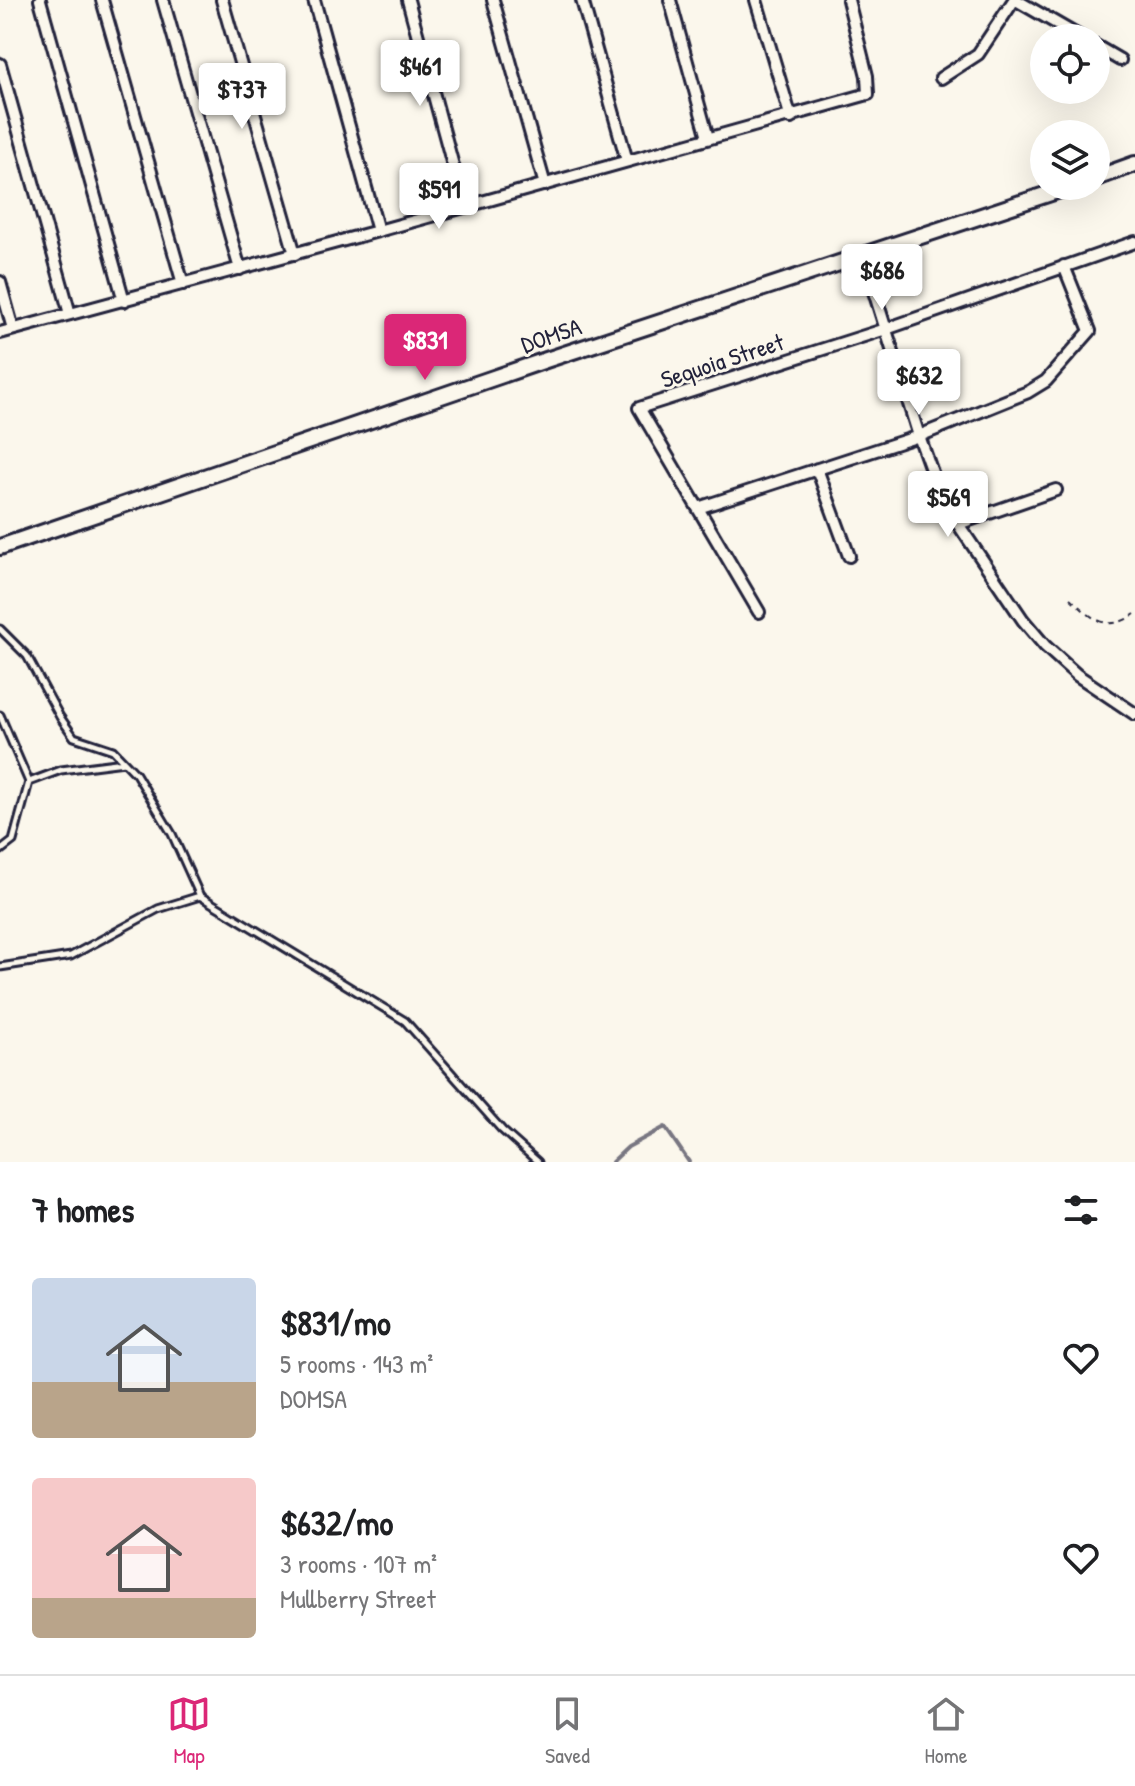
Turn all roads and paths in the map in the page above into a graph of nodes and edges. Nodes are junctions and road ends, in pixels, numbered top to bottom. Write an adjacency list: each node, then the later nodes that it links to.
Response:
1 (40, 0): 34 (street)
2 (102, 0): 33 (street)
3 (163, 0): 31 (street)
4 (222, 0): 28 (street)
5 (314, 0): 26 (street)
6 (408, 0): 25 (street)
7 (493, 0): 23 (street)
8 (582, 0): 20 (street)
9 (670, 0): 19 (street)
10 (756, 0): 18 (street)
11 (848, 0): 18 (street)
12 (1015, 0): 13 (street); 17 (street)
13 (1057, 24)
14 (1110, 54): 15 (street)
15 (1120, 60)
16 (0, 64): 35 (street)
17 (941, 78)
18 (791, 118): 19 (street)
19 (708, 138): 20 (street)
20 (627, 161): 23 (street)
21 (1135, 164): 22 (main road)
22 (1110, 173)
23 (545, 185): 25 (street)
24 (1030, 200): 29 (main road, DOMSA)
25 (464, 206): 26 (street)
26 (378, 231): 28 (street)
27 (1135, 242): 30 (street, Sequoia Street)
28 (295, 254): 31 (street)
29 (863, 256): 37 (street); 44 (main road, DOMSA)
30 (1064, 266): 37 (street, Sequoia Street); 39 (street)
31 (240, 269): 33 (street)
32 (0, 282): 36 (street)
33 (183, 284): 34 (street)
34 (124, 301): 35 (street)
35 (70, 314): 36 (street)
36 (13, 329): 38 (street)
37 (886, 329): 39 (street); 42 (street, Sequoia Street)
38 (0, 333)
39 (919, 436): 40 (street); 43 (street)
40 (817, 469): 42 (street); 45 (street)
41 (1056, 490): 43 (street)
42 (698, 508): 47 (street)
43 (958, 524): 50 (street)
44 (0, 547)
45 (849, 556)
46 (1070, 598): 48 (path)
47 (759, 612)
48 (1135, 614)
49 (0, 629): 52 (lane)
50 (1135, 714)
51 (0, 715): 53 (lane)
52 (124, 762): 53 (lane); 55 (lane)
53 (29, 782): 54 (lane)
54 (0, 851)
55 (200, 896): 56 (lane); 57 (lane)
56 (0, 967)
57 (538, 1162)

